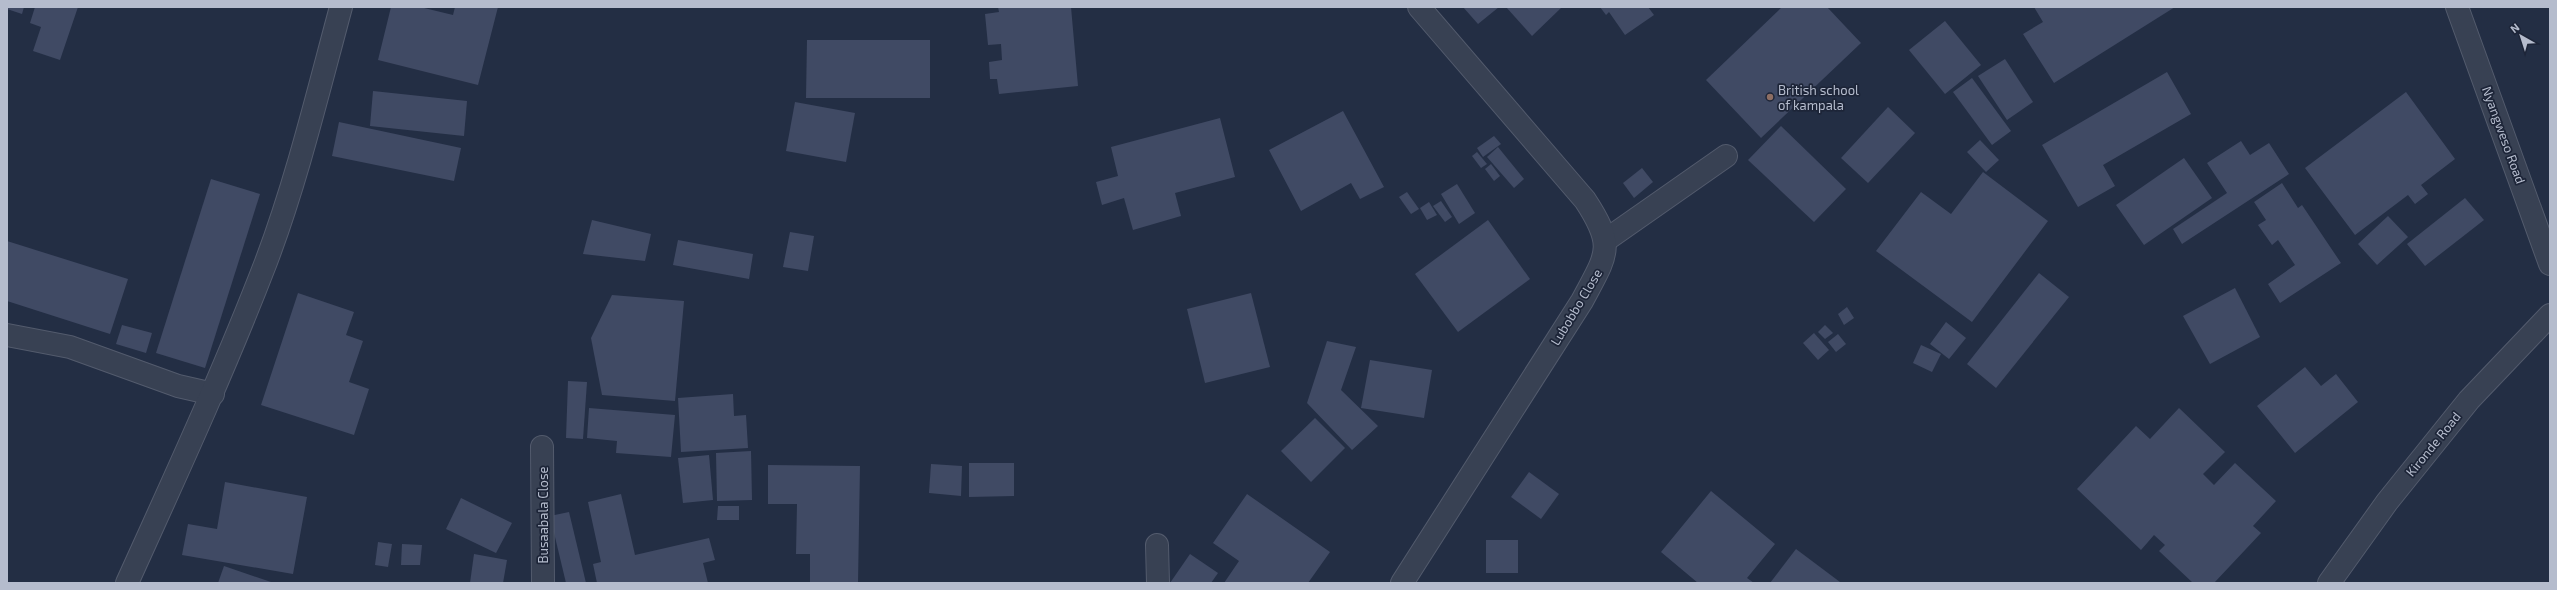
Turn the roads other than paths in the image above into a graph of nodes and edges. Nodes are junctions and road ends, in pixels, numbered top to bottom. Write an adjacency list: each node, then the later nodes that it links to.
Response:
1 (341, 7): 9 (street)
2 (1419, 7): 5 (street)
3 (2457, 7): 6 (street, Nyangweso Road)
4 (1726, 156): 5 (street)
5 (1606, 240): 15 (street, Lubobbo Close)
6 (2550, 264)
7 (2550, 315): 16 (street, Kironde Road)
8 (7, 335): 9 (street)
9 (213, 394): 12 (street)
10 (542, 447): 13 (street, Busaabala Close)
11 (1157, 545): 14 (street)
12 (127, 583)
13 (543, 583)
14 (1158, 583)
15 (1402, 583)
16 (2329, 583)

